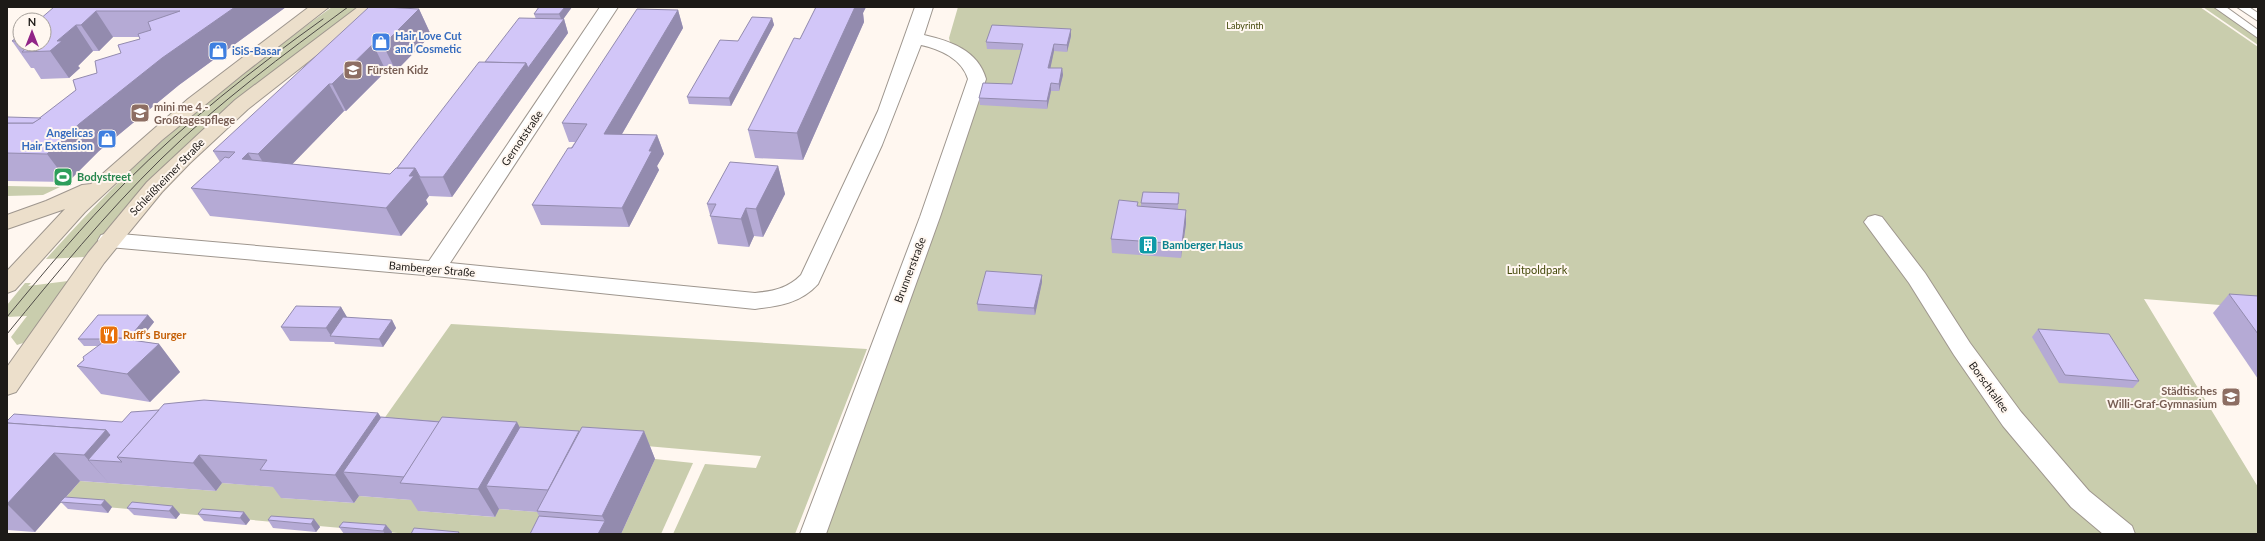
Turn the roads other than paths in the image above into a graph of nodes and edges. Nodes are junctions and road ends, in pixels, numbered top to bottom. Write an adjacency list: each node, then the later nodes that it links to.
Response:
1 (320, 7): 10 (main road)
2 (369, 7): 13 (main road, Schleißheimer Straße)
3 (609, 7): 14 (street, Gernotstraße)
4 (924, 7): 9 (street)
5 (2218, 7): 8 (lane)
6 (2242, 7): 7 (lane)
7 (2258, 18)
8 (2258, 35)
9 (916, 39): 14 (street, Bamberger Straße); 17 (street, Brunnerstraße)
10 (103, 184): 11 (main road); 15 (main road)
11 (7, 222)
12 (1875, 222): 18 (street, Borschtallee)
13 (109, 240): 14 (street, Bamberger Straße); 16 (main road, Schleißheimer Straße)
14 (435, 269)
15 (7, 285)
16 (8, 381)
17 (813, 534)
18 (2122, 534)

